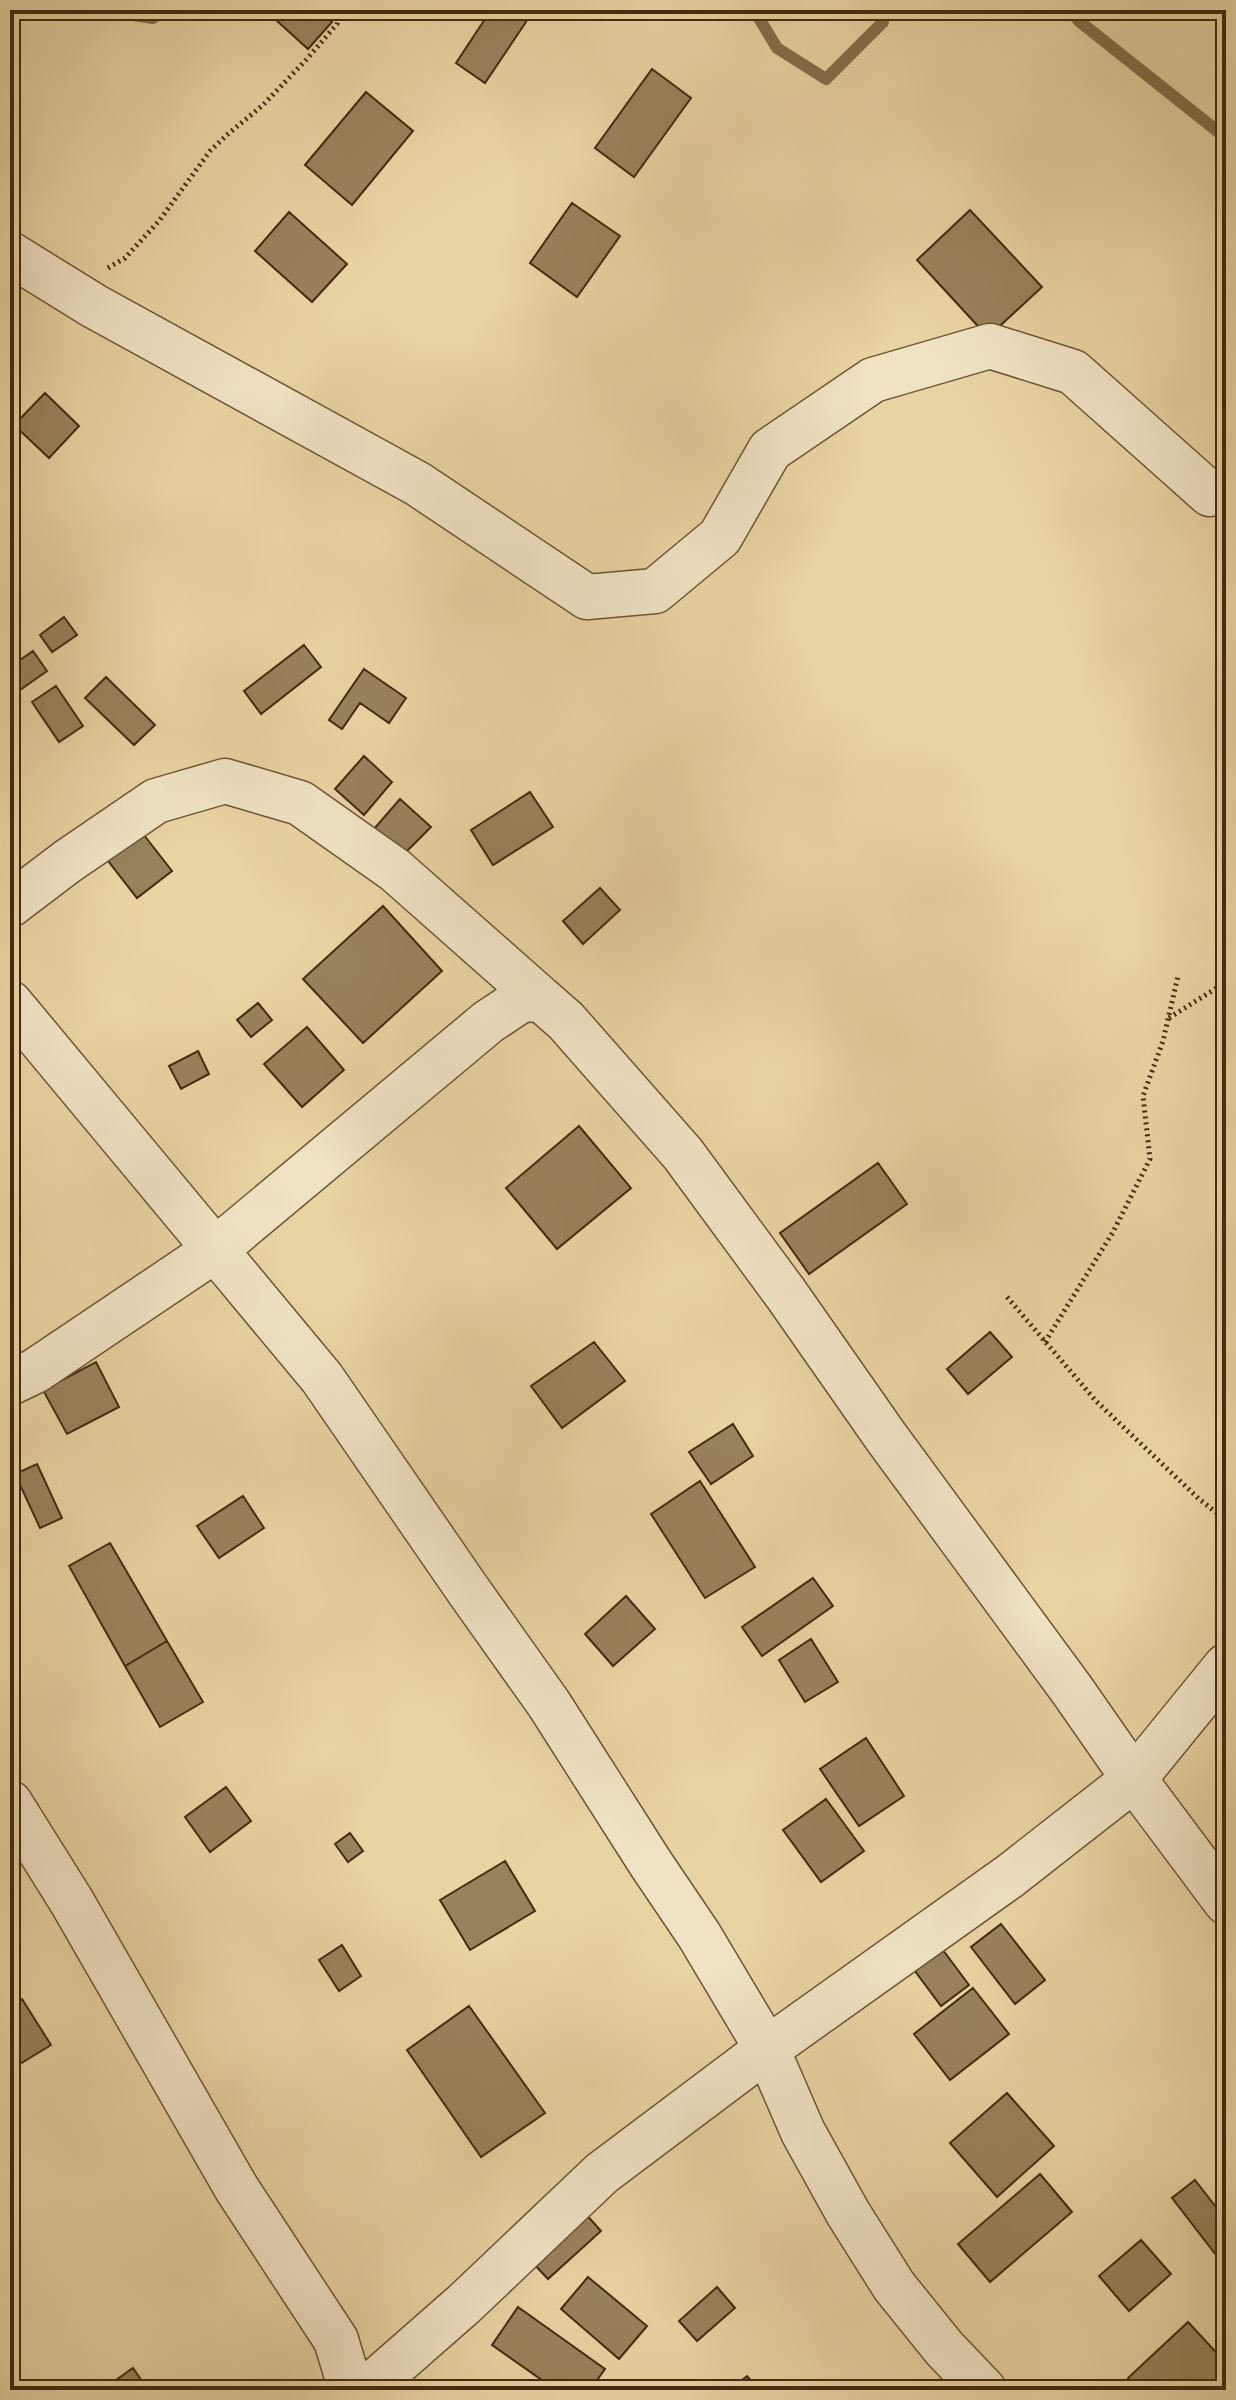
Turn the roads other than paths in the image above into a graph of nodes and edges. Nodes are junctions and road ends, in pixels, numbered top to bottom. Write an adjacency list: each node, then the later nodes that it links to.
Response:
1 (10, 254): 2 (street)
2 (1210, 494)
3 (10, 905): 4 (street)
4 (541, 999): 6 (street); 9 (street)
5 (10, 1003): 6 (street)
6 (215, 1250): 7 (street); 12 (street)
7 (10, 1383)
8 (1226, 1666): 9 (street)
9 (1134, 1779): 11 (street); 12 (street)
10 (10, 1803): 13 (street)
11 (1226, 1902)
12 (767, 2049): 14 (street); 15 (street)
13 (351, 2390)
14 (366, 2390)
15 (984, 2390)

